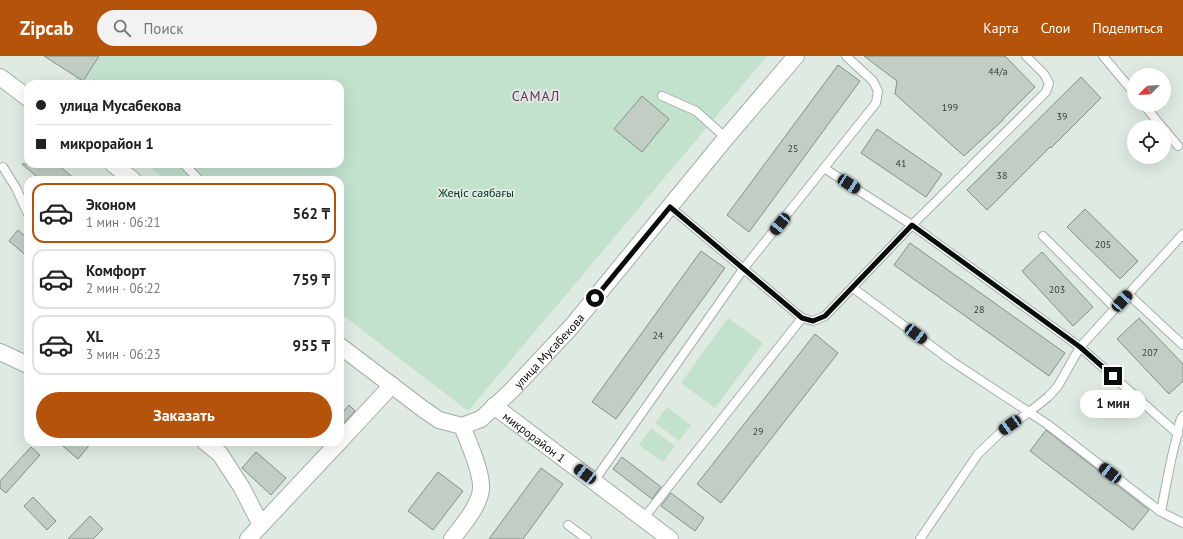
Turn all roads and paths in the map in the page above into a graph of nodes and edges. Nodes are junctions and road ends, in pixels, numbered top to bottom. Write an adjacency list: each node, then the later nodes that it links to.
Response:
1 (796, 56): 11 (street, улица Мусабекова)
2 (846, 56): 17 (lane)
3 (1026, 56): 22 (lane)
4 (1103, 56): 6 (lane)
5 (0, 77): 7 (street)
6 (1127, 85)
7 (24, 95)
8 (662, 96): 11 (lane)
9 (1150, 112): 10 (lane)
10 (1156, 120)
11 (726, 138): 21 (street, улица Мусабекова)
12 (1171, 138): 13 (lane)
13 (1178, 146)
14 (3, 167): 20 (lane)
15 (118, 168): 18 (street)
16 (188, 168): 19 (lane)
17 (824, 168): 22 (lane); 25 (lane)
18 (128, 176)
19 (195, 176)
20 (24, 205)
21 (670, 207): 25 (lane); 36 (street, улица Мусабекова)
22 (912, 225): 26 (lane); 31 (lane)
23 (1183, 234): 27 (lane)
24 (1043, 236): 28 (lane)
25 (744, 268): 29 (lane); 44 (lane)
26 (853, 288): 29 (lane); 37 (lane)
27 (1128, 294): 28 (lane); 30 (lane)
28 (1115, 308): 31 (lane)
29 (802, 318): 46 (lane)
30 (1182, 342)
31 (1080, 347): 37 (lane); 40 (lane)
32 (344, 349): 35 (street)
33 (0, 352): 34 (street)
34 (24, 363)
35 (392, 385): 39 (street); 41 (street)
36 (494, 406): 39 (street, улица Мусабекова); 44 (street, микрорайон 1)
37 (1028, 413): 45 (lane); 54 (lane)
38 (1183, 416): 40 (lane)
39 (462, 426): 51 (street)
40 (1180, 435): 45 (lane)
41 (344, 436)
42 (211, 446): 48 (street)
43 (334, 446): 48 (street)
44 (594, 481): 46 (street, микрорайон 1)
45 (1161, 512): 47 (lane)
46 (643, 519): 53 (street, микрорайон 1)
47 (1183, 524)
48 (261, 525): 50 (street)
49 (568, 525): 52 (lane)
50 (248, 539)
51 (452, 539)
52 (587, 539)
53 (670, 539)
54 (920, 539)

